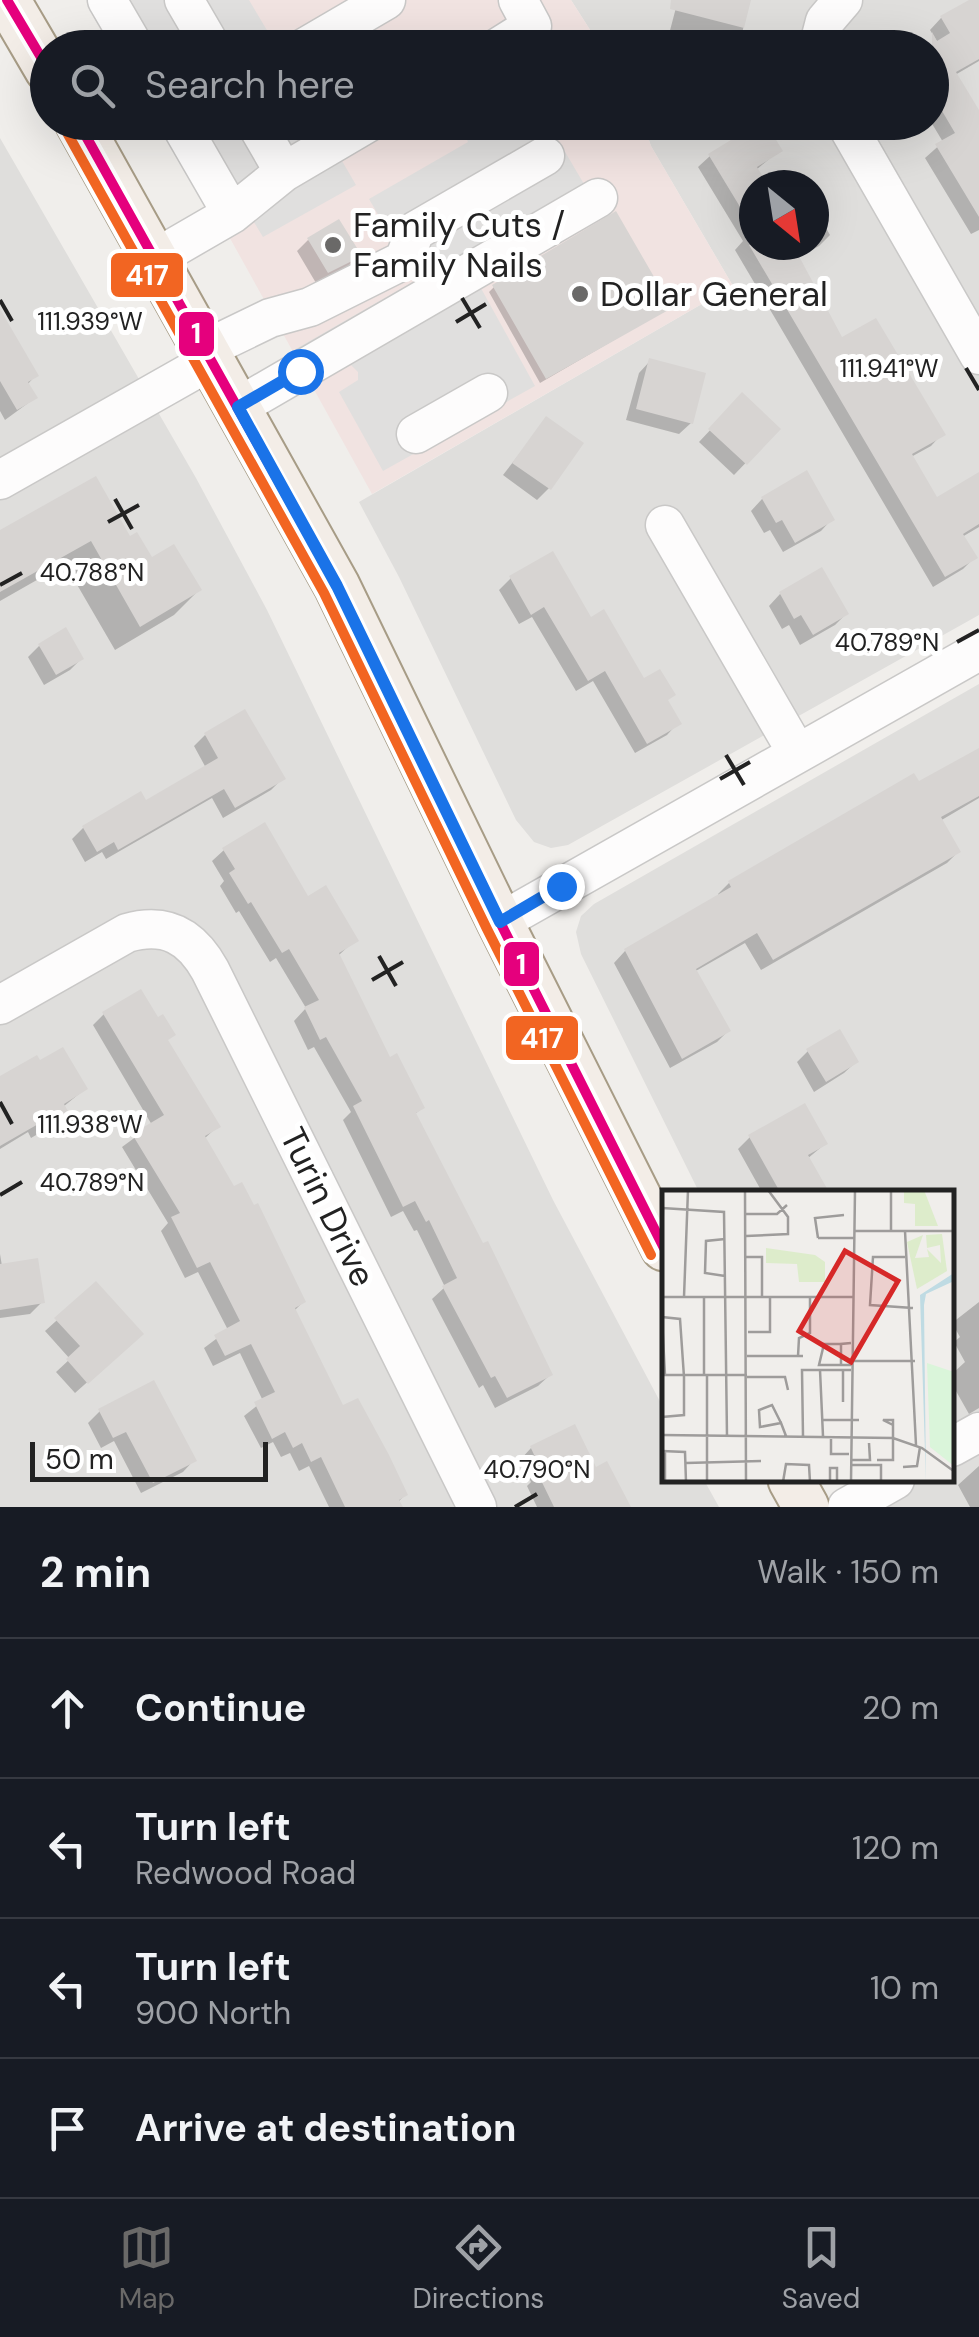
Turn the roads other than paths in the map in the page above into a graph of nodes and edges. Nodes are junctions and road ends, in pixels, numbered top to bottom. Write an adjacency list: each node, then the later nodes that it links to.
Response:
1 (107, 0): 8 (street)
2 (184, 0): 9 (street)
3 (386, 0): 10 (street)
4 (518, 0): 11 (street)
5 (844, 0): 12 (street)
6 (7, 1): 7 (street); 13 (main road)
7 (0, 6)
8 (124, 30)
9 (202, 30)
10 (335, 30)
11 (526, 30)
12 (823, 30)
13 (30, 40)
14 (88, 140): 23 (main road)
15 (189, 140): 22 (street)
16 (265, 140): 20 (street)
17 (339, 140): 20 (street)
18 (855, 140): 24 (street)
19 (545, 156): 25 (street)
20 (284, 172): 22 (street)
21 (598, 198): 25 (street)
22 (232, 214): 23 (street)
23 (156, 258): 25 (main road)
24 (979, 356)
25 (219, 372): 28 (street); 32 (main road)
26 (488, 393): 27 (street)
27 (416, 434)
28 (0, 480)
29 (665, 525): 31 (street)
30 (979, 651): 31 (street)
31 (797, 753): 32 (street)
32 (500, 922): 34 (main road)
33 (0, 1005): 39 (street, Turin Drive)
34 (662, 1244)
35 (979, 1432): 36 (street)
36 (954, 1446)
37 (792, 1482): 40 (main road)
38 (891, 1482): 41 (street)
39 (477, 1507)
40 (806, 1507)
41 (846, 1507)

